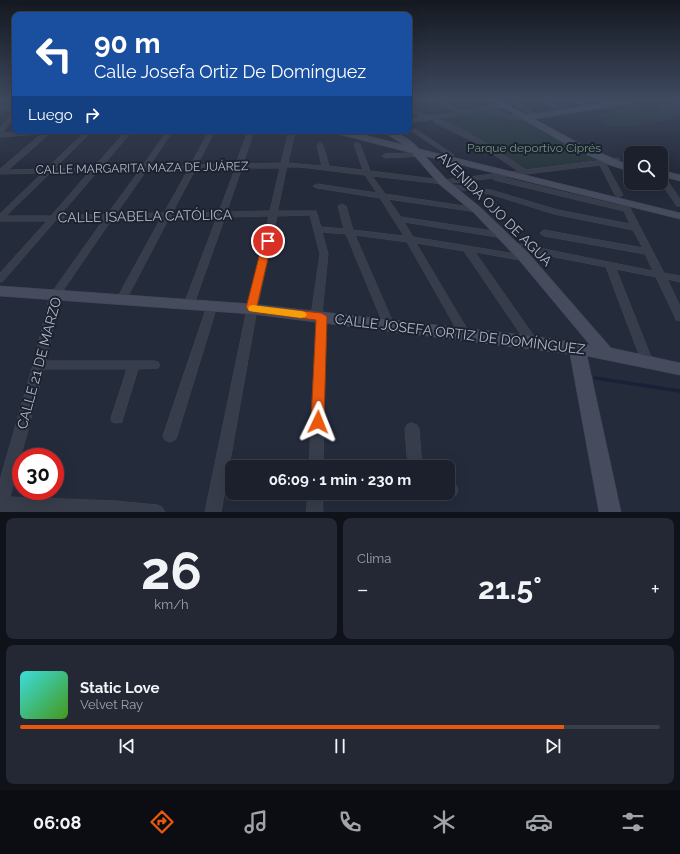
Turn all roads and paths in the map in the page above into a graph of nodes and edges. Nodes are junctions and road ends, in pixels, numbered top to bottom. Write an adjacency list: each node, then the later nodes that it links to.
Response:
1 (6, 125): 6 (street)
2 (445, 125): 33 (street)
3 (547, 125): 22 (street)
4 (415, 131): 20 (street)
5 (12, 133): 6 (street)
6 (0, 134)
7 (47, 134): 32 (street)
8 (86, 134): 31 (street)
9 (126, 134): 30 (street)
10 (168, 134): 29 (street, CALLE 21 DE MARZO)
11 (210, 134): 27 (street)
12 (249, 134): 25 (street)
13 (291, 134): 24 (street)
14 (349, 134): 19 (street)
15 (363, 134): 19 (street)
16 (391, 134): 19 (street, AVENIDA OJO DE AGUA)
17 (357, 144): 34 (street)
18 (320, 145): 28 (street)
19 (417, 151): 20 (street); 21 (street); 35 (street); 41 (street, AVENIDA OJO DE AGUA)
20 (451, 155): 33 (street)
21 (385, 156)
22 (609, 161): 23 (street); 26 (street); 33 (street); 45 (street)
23 (624, 163)
24 (285, 164): 25 (street, CALLE MARGARITA MAZA DE JUÁREZ); 28 (street, CALLE MARGARITA MAZA DE JUÁREZ); 50 (street)
25 (239, 166): 27 (street, CALLE MARGARITA MAZA DE JUÁREZ); 51 (street)
26 (624, 166)
27 (192, 167): 29 (street, CALLE MARGARITA MAZA DE JUÁREZ); 52 (street)
28 (326, 167): 34 (street, CALLE MARGARITA MAZA DE JUÁREZ)
29 (144, 168): 30 (street, CALLE MARGARITA MAZA DE JUÁREZ); 54 (street, CALLE 21 DE MARZO)
30 (96, 169): 31 (street, CALLE MARGARITA MAZA DE JUÁREZ); 55 (street)
31 (48, 170): 32 (street, CALLE MARGARITA MAZA DE JUÁREZ); 56 (street)
32 (0, 172)
33 (524, 172): 35 (street); 45 (street)
34 (367, 174): 41 (street, CALLE MARGARITA MAZA DE JUÁREZ); 44 (street)
35 (510, 174): 37 (street); 45 (street)
36 (668, 175): 38 (street)
37 (492, 177): 41 (street); 45 (street)
38 (680, 178)
39 (668, 180): 40 (street)
40 (680, 183)
41 (445, 184): 48 (street, AVENIDA OJO DE AGUA); 58 (street)
42 (317, 186): 44 (street)
43 (668, 188): 46 (street)
44 (381, 195): 48 (street); 57 (street)
45 (623, 203): 49 (street); 53 (street); 58 (street)
46 (680, 204)
47 (342, 206): 60 (street)
48 (477, 210): 62 (street, AVENIDA OJO DE AGUA)
49 (680, 210)
50 (274, 214): 51 (street, CALLE ISABELA CATÓLICA); 59 (street, CALLE ISABELA CATÓLICA); 77 (street)
51 (222, 215): 52 (street, CALLE ISABELA CATÓLICA); 75 (street)
52 (166, 216): 54 (street, CALLE ISABELA CATÓLICA); 74 (street)
53 (680, 216)
54 (110, 217): 55 (street, CALLE ISABELA CATÓLICA); 73 (street, CALLE 21 DE MARZO)
55 (53, 218): 56 (street, CALLE ISABELA CATÓLICA); 70 (street)
56 (0, 219)
57 (398, 219): 62 (street); 63 (street)
58 (637, 228): 66 (street)
59 (317, 229): 60 (street); 78 (street)
60 (350, 231): 63 (street); 80 (street)
61 (544, 233): 66 (street)
62 (503, 235): 64 (street, AVENIDA OJO DE AGUA)
63 (409, 239): 65 (street); 81 (street)
64 (514, 246): 67 (street, AVENIDA OJO DE AGUA); 68 (street)
65 (467, 248): 67 (street); 82 (street)
66 (649, 252): 69 (street)
67 (525, 258): 84 (street, AVENIDA OJO DE AGUA)
68 (609, 264): 69 (street); 85 (street)
69 (660, 275): 71 (street); 79 (street)
70 (0, 279)
71 (680, 280)
72 (0, 291): 73 (street, CALLE JOSEFA ORTIZ DE DOMÍNGUEZ)
73 (55, 295): 74 (street, CALLE JOSEFA ORTIZ DE DOMÍNGUEZ); 86 (street, CALLE 21 DE MARZO)
74 (121, 300): 75 (street, CALLE JOSEFA ORTIZ DE DOMÍNGUEZ)
75 (189, 304): 76 (street, CALLE JOSEFA ORTIZ DE DOMÍNGUEZ)
76 (212, 306): 77 (street, CALLE JOSEFA ORTIZ DE DOMÍNGUEZ); 92 (street)
77 (252, 308): 78 (street, CALLE JOSEFA ORTIZ DE DOMÍNGUEZ); 98 (street)
78 (319, 317): 80 (street, CALLE JOSEFA ORTIZ DE DOMÍNGUEZ); 93 (street)
79 (680, 317)
80 (389, 325): 81 (street, CALLE JOSEFA ORTIZ DE DOMÍNGUEZ)
81 (466, 334): 82 (street, CALLE JOSEFA ORTIZ DE DOMÍNGUEZ)
82 (532, 342): 83 (street, CALLE JOSEFA ORTIZ DE DOMÍNGUEZ)
83 (576, 348): 84 (street, CALLE JOSEFA ORTIZ DE DOMÍNGUEZ); 100 (street)
84 (606, 353): 85 (street, CALLE JOSEFA ORTIZ DE DOMÍNGUEZ)
85 (647, 362): 89 (street, CALLE JOSEFA ORTIZ DE DOMÍNGUEZ)
86 (39, 365): 87 (street); 96 (street, CALLE 21 DE MARZO)
87 (134, 365): 88 (street); 90 (street)
88 (154, 365)
89 (680, 368)
90 (117, 418)
91 (412, 429): 94 (street)
92 (170, 436)
93 (316, 460)
94 (414, 460)
95 (315, 500): 99 (street)
96 (0, 505): 97 (street)
97 (157, 512)
98 (213, 512)
99 (315, 512)
100 (610, 512)

